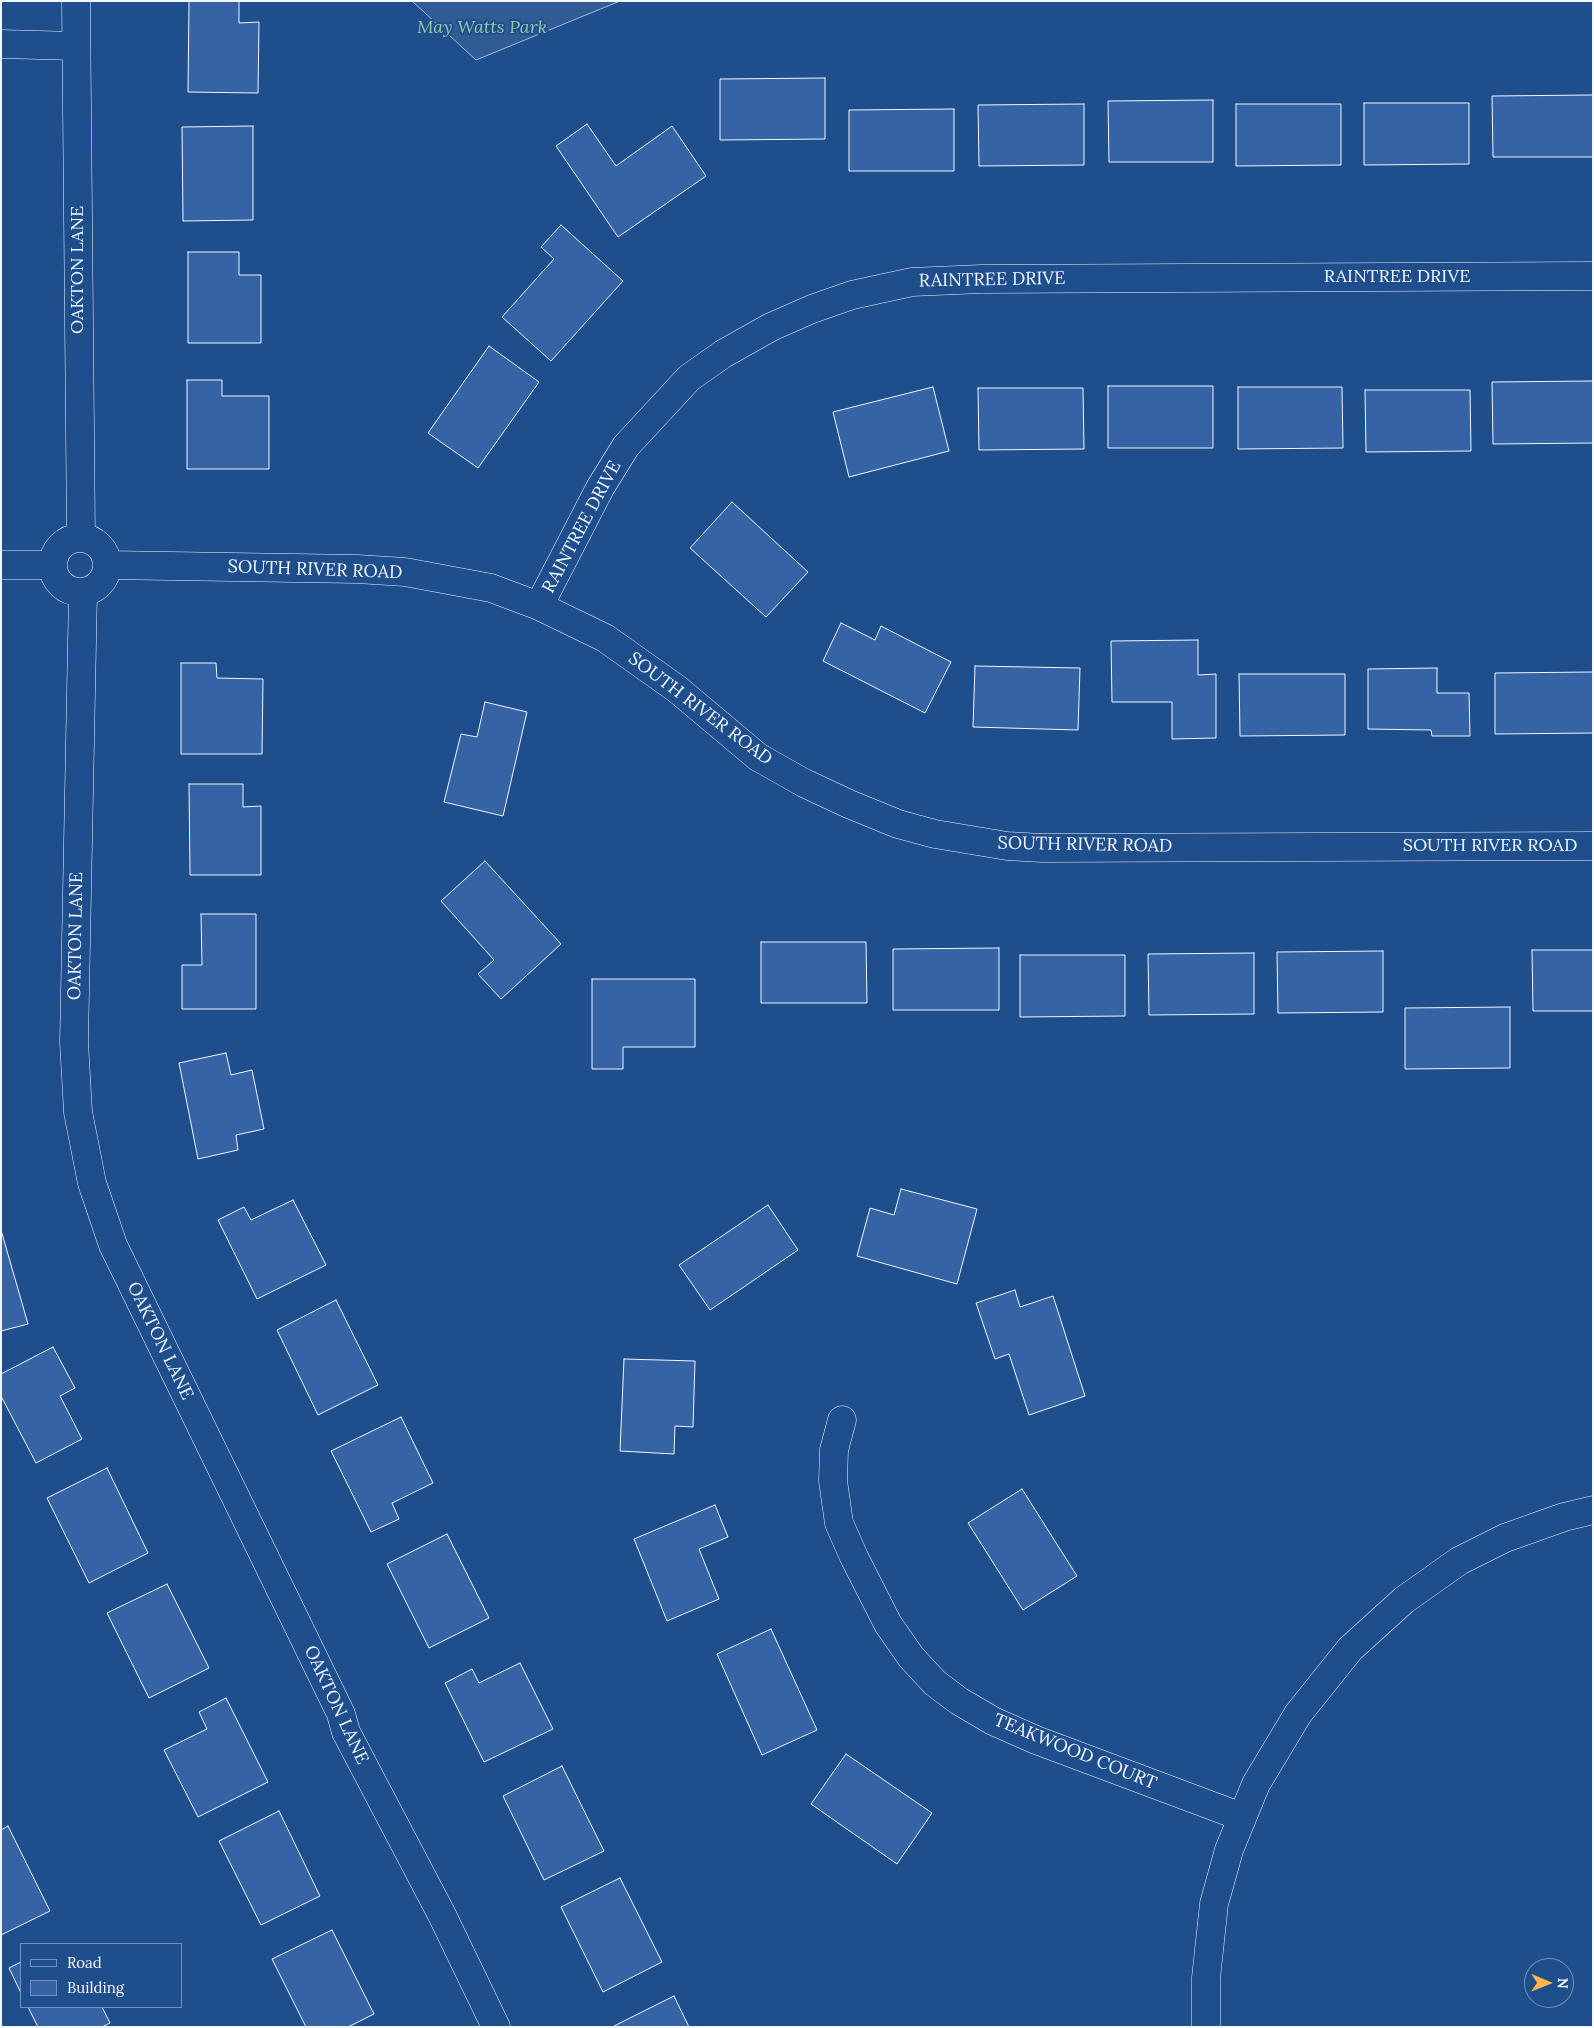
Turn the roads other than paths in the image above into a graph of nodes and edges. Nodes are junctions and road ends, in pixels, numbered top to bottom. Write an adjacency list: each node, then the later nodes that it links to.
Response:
1 (76, 1): 3 (street, OAKTON LANE)
2 (1, 44): 3 (street)
3 (76, 46): 5 (street, OAKTON LANE)
4 (1593, 276): 10 (street, RAINTREE DRIVE)
5 (81, 538): 7 (street); 8 (street)
6 (1, 565): 7 (street)
7 (53, 565): 9 (street)
8 (108, 565): 9 (street); 10 (street, SOUTH RIVER ROAD)
9 (83, 592): 15 (street, OAKTON LANE)
10 (539, 606): 11 (street, SOUTH RIVER ROAD)
11 (1593, 846)
12 (842, 1420): 14 (street, TEAKWOOD COURT)
13 (1593, 1510): 14 (street)
14 (1242, 1817): 16 (street)
15 (496, 2027)
16 (1206, 2027)

